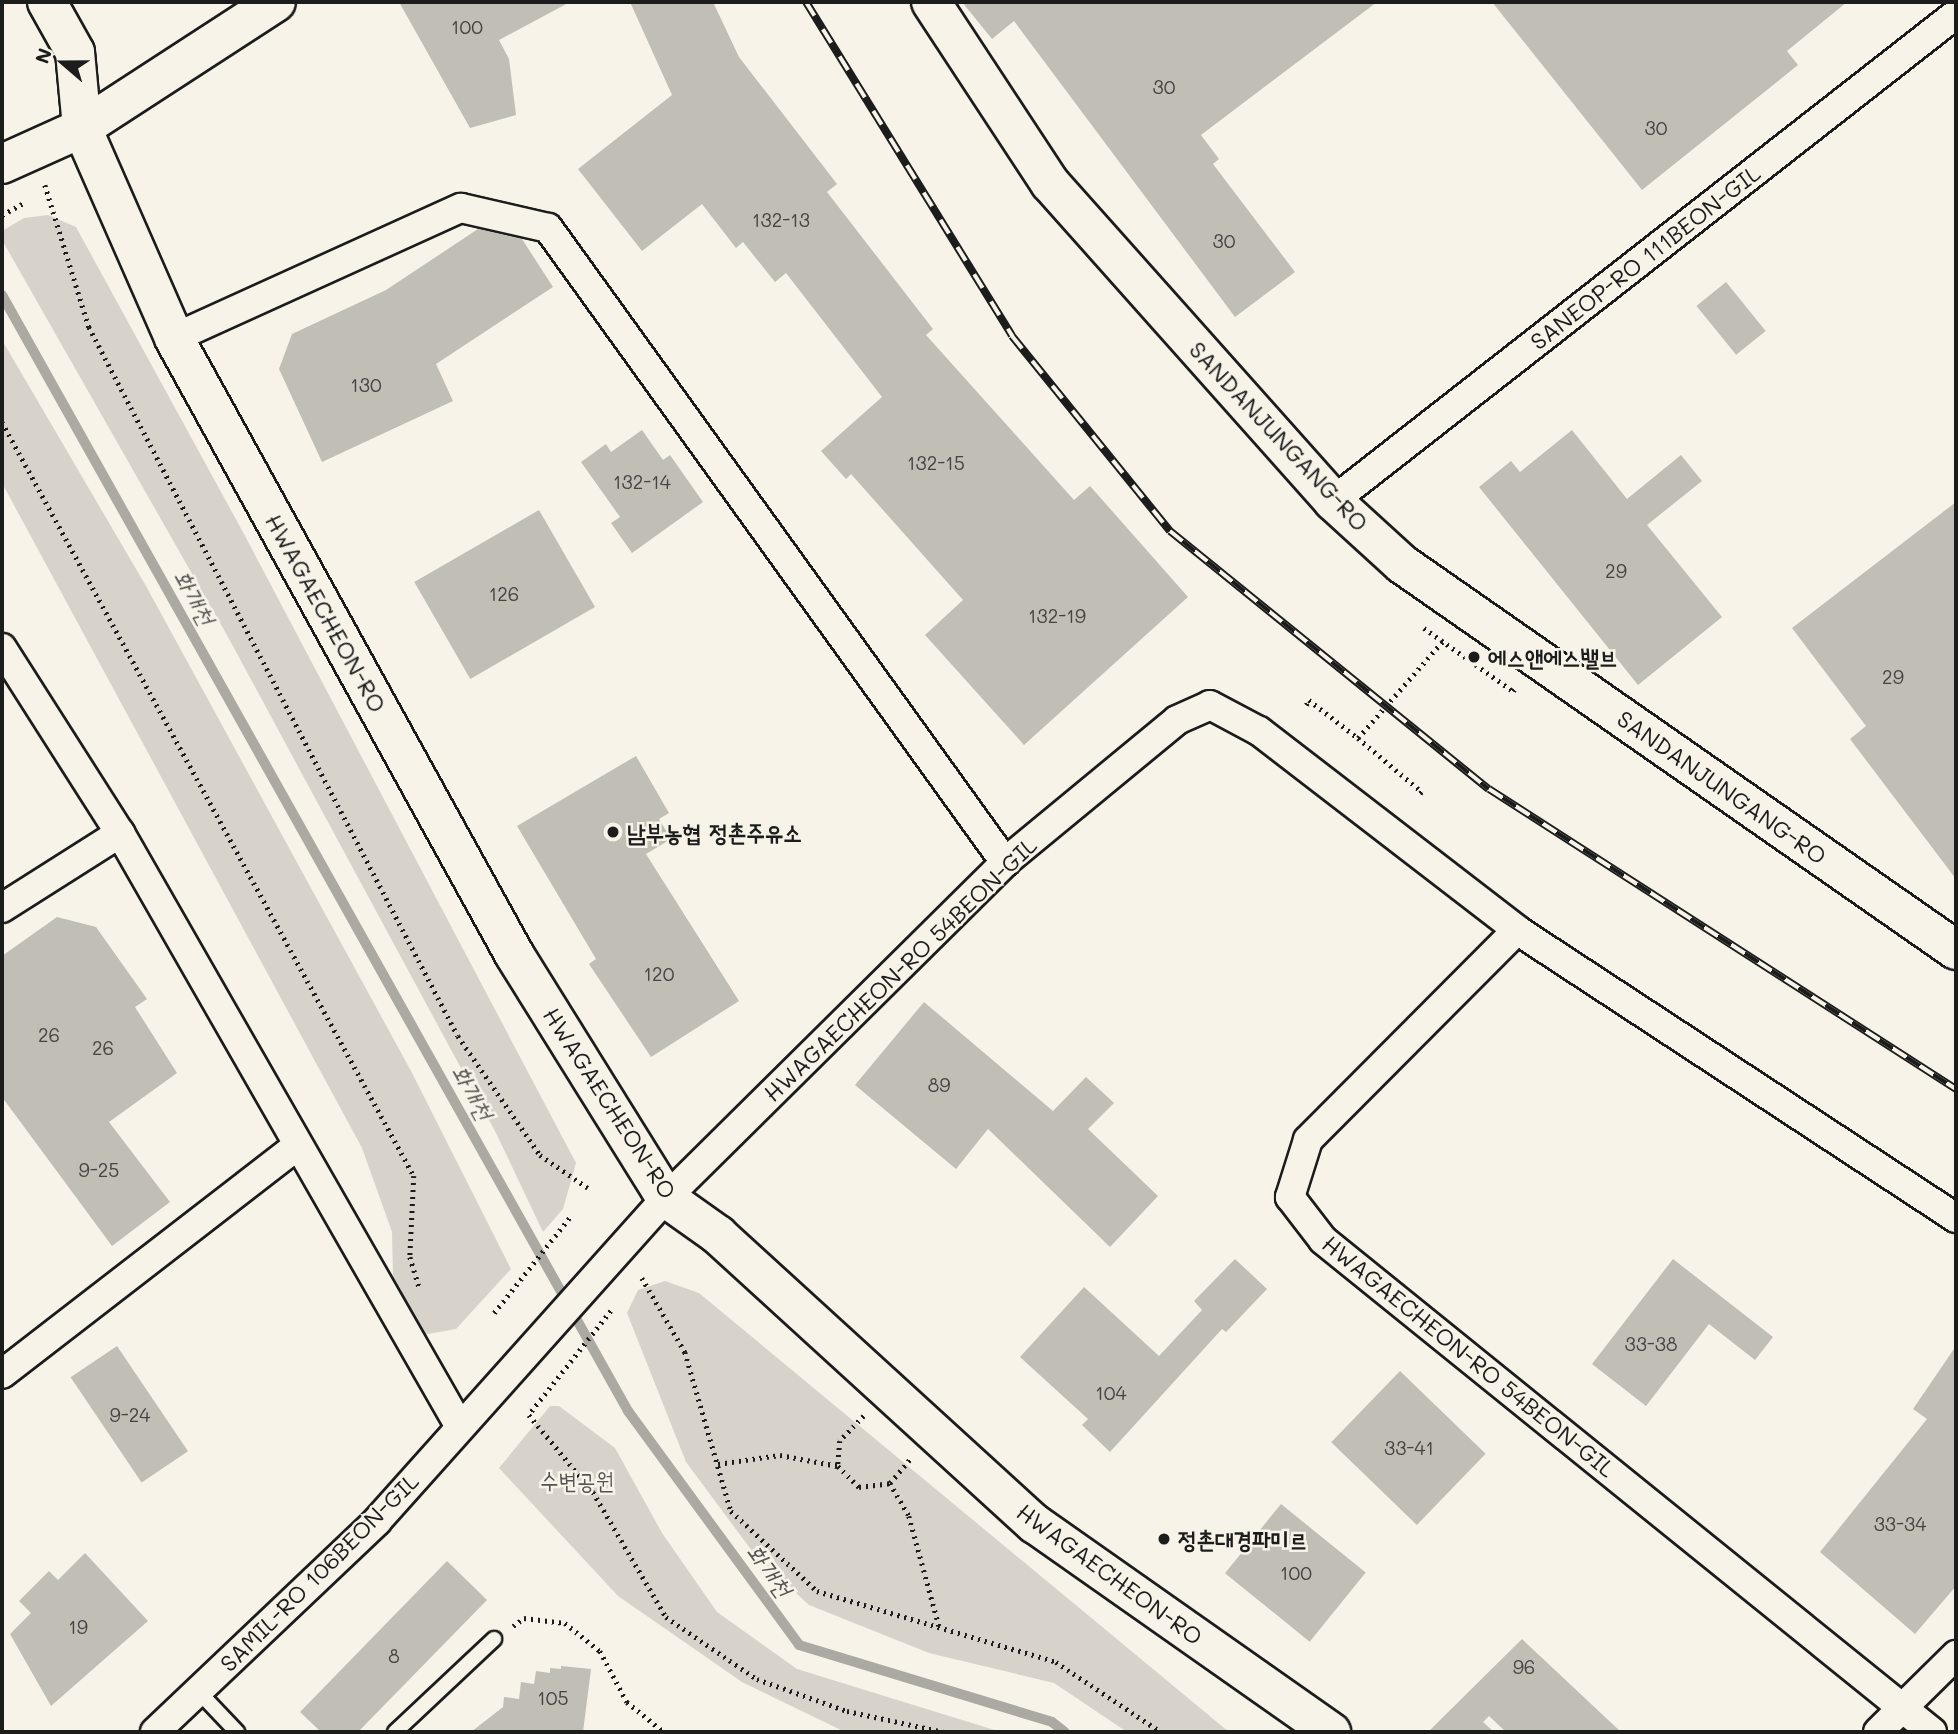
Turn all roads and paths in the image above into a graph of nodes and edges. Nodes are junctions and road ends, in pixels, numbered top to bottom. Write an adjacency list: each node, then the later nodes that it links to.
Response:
1 (47, 2): 5 (main road, HWAGAECHEON-RO)
2 (276, 2): 5 (main road)
3 (931, 2): 11 (main road, SANDANJUNGANG-RO)
4 (1956, 14): 11 (street, SANEOP-RO 111BEON-GIL)
5 (82, 128): 6 (main road); 9 (main road, HWAGAECHEON-RO)
6 (15, 158): 23 (path)
7 (24, 202): 8 (path)
8 (2, 215)
9 (174, 338): 18 (street); 24 (main road, HWAGAECHEON-RO)
10 (2, 422): 28 (path)
11 (1333, 501): 21 (main road, SANDANJUNGANG-RO)
12 (2, 648): 17 (street)
13 (1517, 686): 15 (path, bridge)
14 (1306, 705): 15 (path)
15 (1358, 738): 16 (path)
16 (1417, 797)
17 (120, 833): 19 (street); 22 (street)
18 (1005, 862): 20 (street, HWAGAECHEON-RO 54BEON-GIL); 24 (street, HWAGAECHEON-RO 54BEON-GIL)
19 (2, 908)
20 (1517, 930): 26 (street, HWAGAECHEON-RO 54BEON-GIL); 43 (street, HWAGAECHEON-RO 54BEON-GIL)
21 (1956, 950)
22 (298, 1145): 31 (street); 34 (street)
23 (588, 1188)
24 (654, 1211): 32 (street, HWAGAECHEON-RO 54BEON-GIL); 50 (main road, HWAGAECHEON-RO)
25 (570, 1217): 30 (path)
26 (1956, 1218)
27 (642, 1278): 36 (path)
28 (422, 1297)
29 (621, 1299): 48 (path)
30 (494, 1313)
31 (2, 1374)
32 (505, 1375): 34 (street, SAMIL-RO 106BEON-GIL)
33 (864, 1416): 37 (path)
34 (460, 1427): 42 (street, SAMIL-RO 106BEON-GIL)
35 (913, 1456): 38 (path)
36 (718, 1464): 37 (path); 39 (path)
37 (838, 1466): 38 (path)
38 (890, 1483): 39 (path)
39 (939, 1627): 49 (path)
40 (494, 1639): 46 (lane); 47 (path)
41 (1956, 1654): 43 (street)
42 (198, 1691): 44 (street, SAMIL-RO 106BEON-GIL); 45 (lane)
43 (1904, 1706): 51 (street); 52 (street, HWAGAECHEON-RO 54BEON-GIL)
44 (155, 1732)
45 (237, 1732)
46 (395, 1732)
47 (664, 1732)
48 (944, 1732)
49 (1161, 1732)
50 (1331, 1732)
51 (1878, 1732)
52 (1932, 1732)

